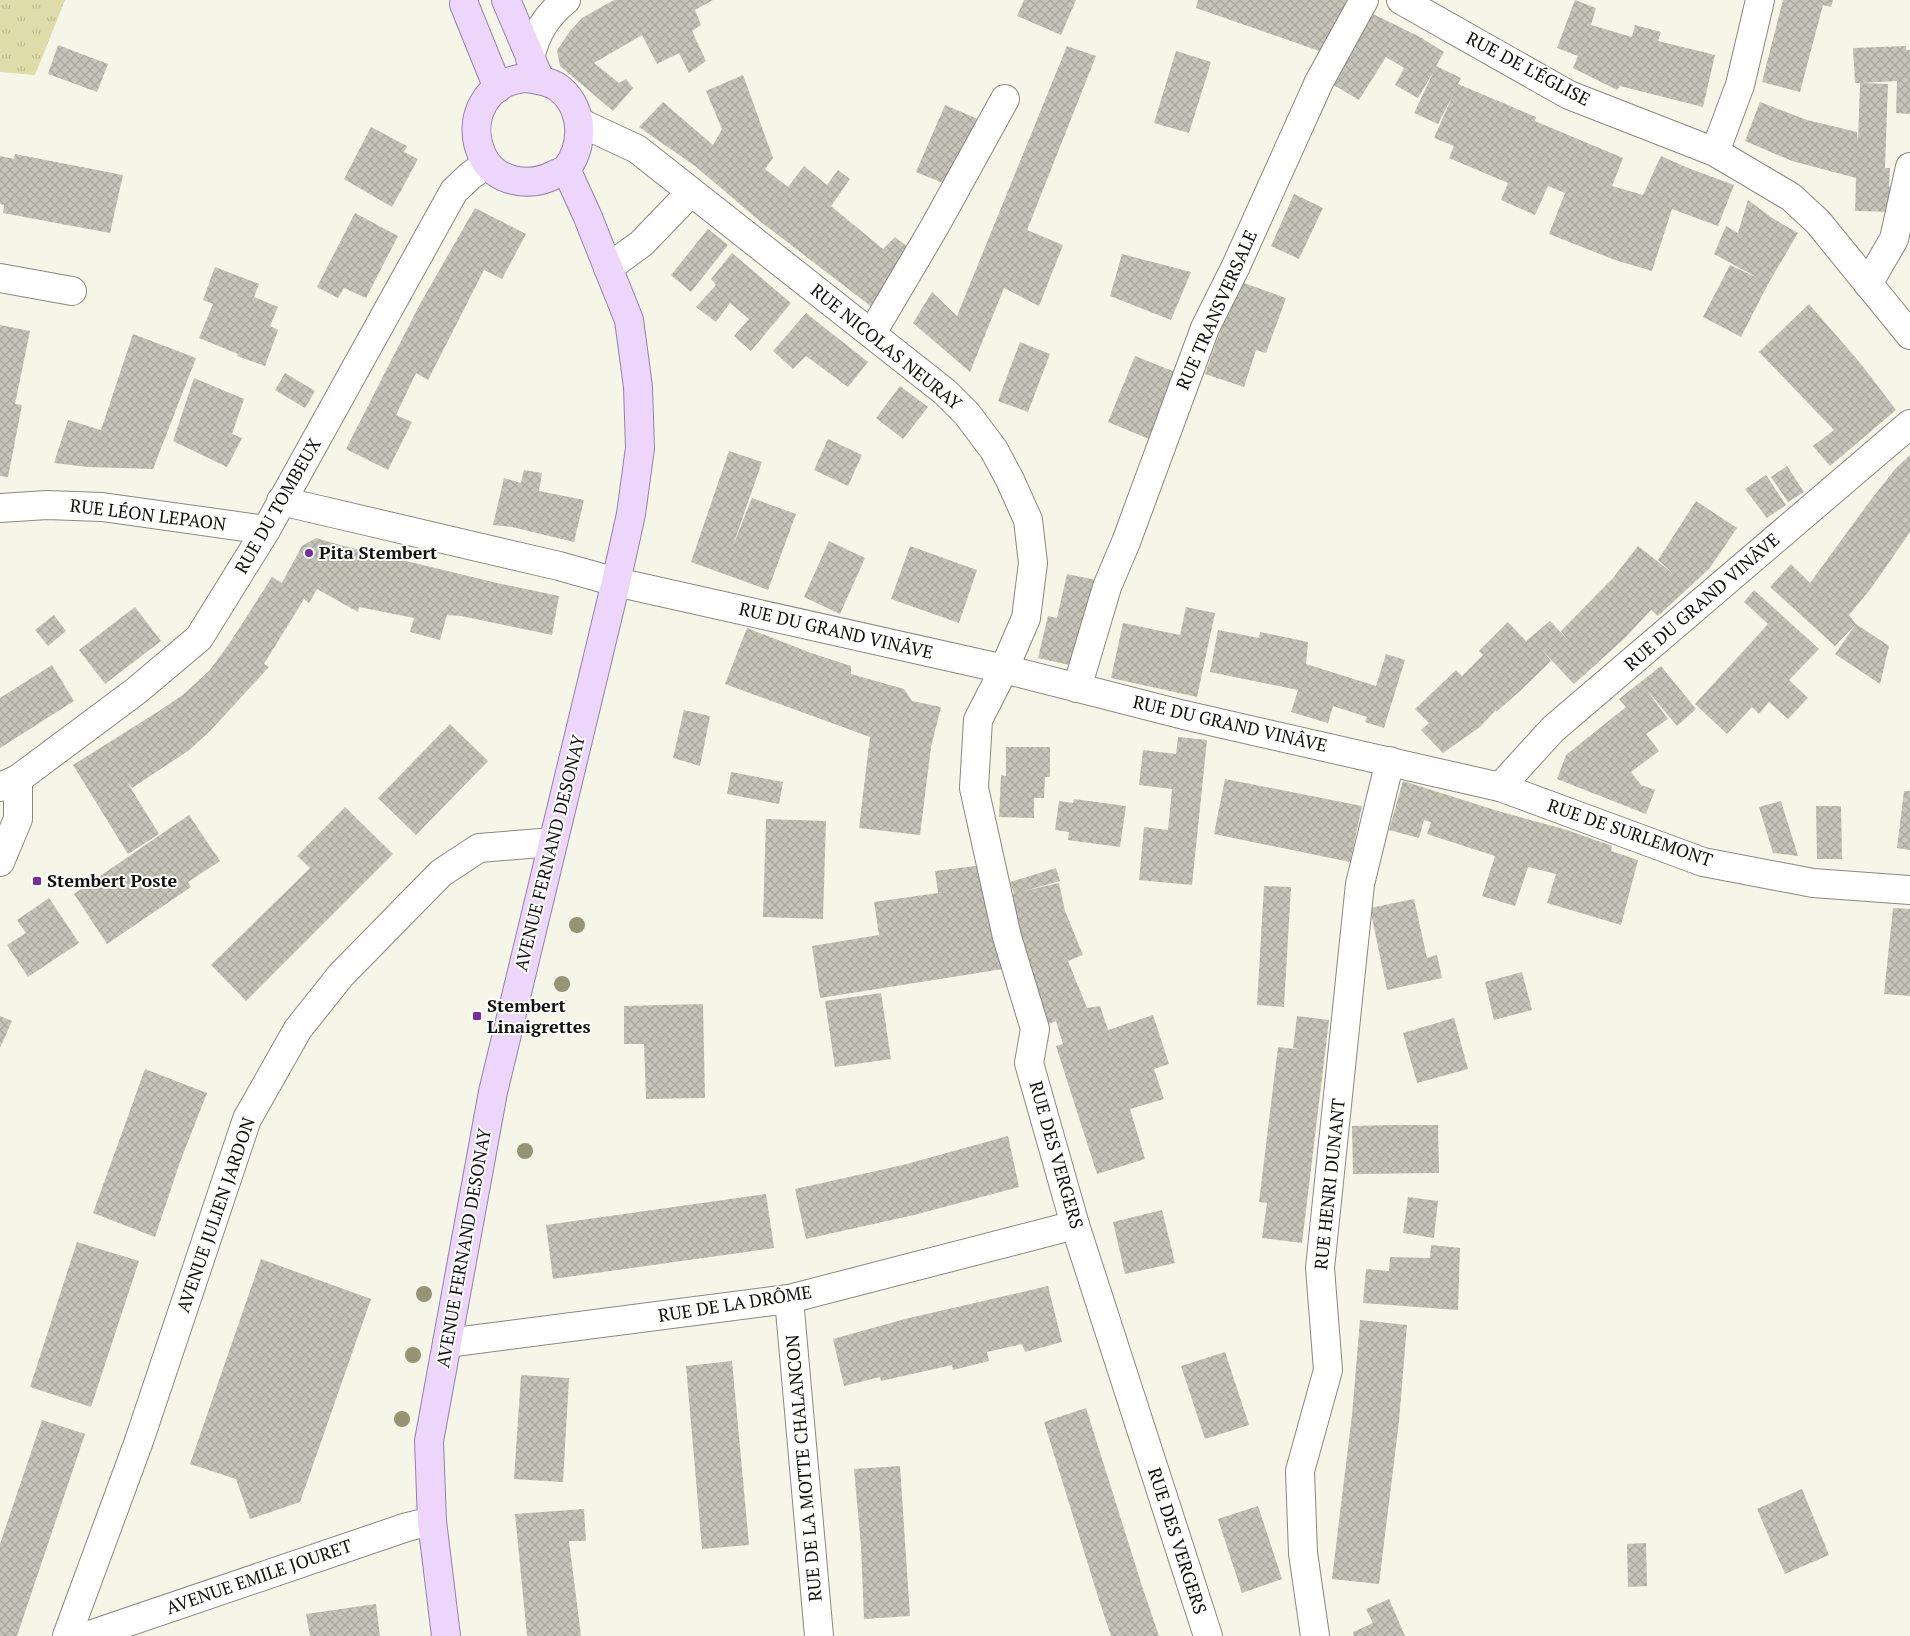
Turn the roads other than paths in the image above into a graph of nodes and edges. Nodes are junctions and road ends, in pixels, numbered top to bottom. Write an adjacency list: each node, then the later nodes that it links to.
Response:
1 (506, 0): 7 (main road)
2 (566, 0): 7 (street)
3 (1364, 0): 28 (street, RUE TRANSVERSALE)
4 (1401, 0): 11 (street, RUE DE L'ÉGLISE)
5 (1760, 0): 11 (street)
6 (466, 1): 8 (main road)
7 (535, 69): 8 (main road); 10 (main road)
8 (498, 88): 12 (main road)
9 (1005, 100): 20 (street)
10 (579, 122): 14 (main road); 15 (street, RUE NICOLAS NEURAY)
11 (1715, 152): 18 (street, RUE DE L'ÉGLISE)
12 (486, 165): 14 (main road); 23 (street, RUE DU TOMBEUX)
13 (1910, 167): 18 (street)
14 (566, 169): 16 (main road, AVENUE FERNAND DESONAY)
15 (692, 192): 16 (street); 20 (street, RUE NICOLAS NEURAY)
16 (608, 268): 26 (main road, AVENUE FERNAND DESONAY)
17 (0, 278): 19 (street)
18 (1868, 284): 21 (street, RUE DE L'ÉGLISE)
19 (72, 291)
20 (872, 333): 27 (street, RUE NICOLAS NEURAY)
21 (1910, 335)
22 (1910, 424): 31 (street, RUE DU GRAND VINÂVE)
23 (282, 501): 25 (street, RUE DU TOMBEUX); 26 (street, RUE DU GRAND VINÂVE)
24 (0, 508): 25 (street, RUE LÉON LEPAON)
25 (266, 530): 30 (street, RUE DU TOMBEUX)
26 (616, 582): 27 (street, RUE DU GRAND VINÂVE); 32 (main road, AVENUE FERNAND DESONAY)
27 (1004, 669): 28 (street, RUE DU GRAND VINÂVE); 35 (street, RUE DES VERGERS)
28 (1077, 688): 29 (street, RUE DU GRAND VINÂVE)
29 (1390, 761): 31 (street, RUE DU GRAND VINÂVE); 44 (street, RUE HENRI DUNANT)
30 (9, 783): 33 (street)
31 (1500, 787): 34 (street, RUE DE SURLEMONT)
32 (553, 842): 37 (main road, AVENUE FERNAND DESONAY); 39 (street, AVENUE JULIEN JARDON)
33 (0, 862)
34 (1910, 890)
35 (1075, 1226): 36 (street, RUE DE LA DRÔME); 43 (street, RUE DES VERGERS)
36 (789, 1299): 37 (street, RUE DE LA DRÔME); 42 (street, RUE DE LA MOTTE CHALANCON)
37 (447, 1343): 38 (main road, AVENUE FERNAND DESONAY)
38 (432, 1521): 40 (street, AVENUE EMILE JOURET); 41 (main road, AVENUE FERNAND DESONAY)
39 (67, 1636)
40 (86, 1636)
41 (446, 1636)
42 (819, 1636)
43 (1208, 1636)
44 (1315, 1636)

